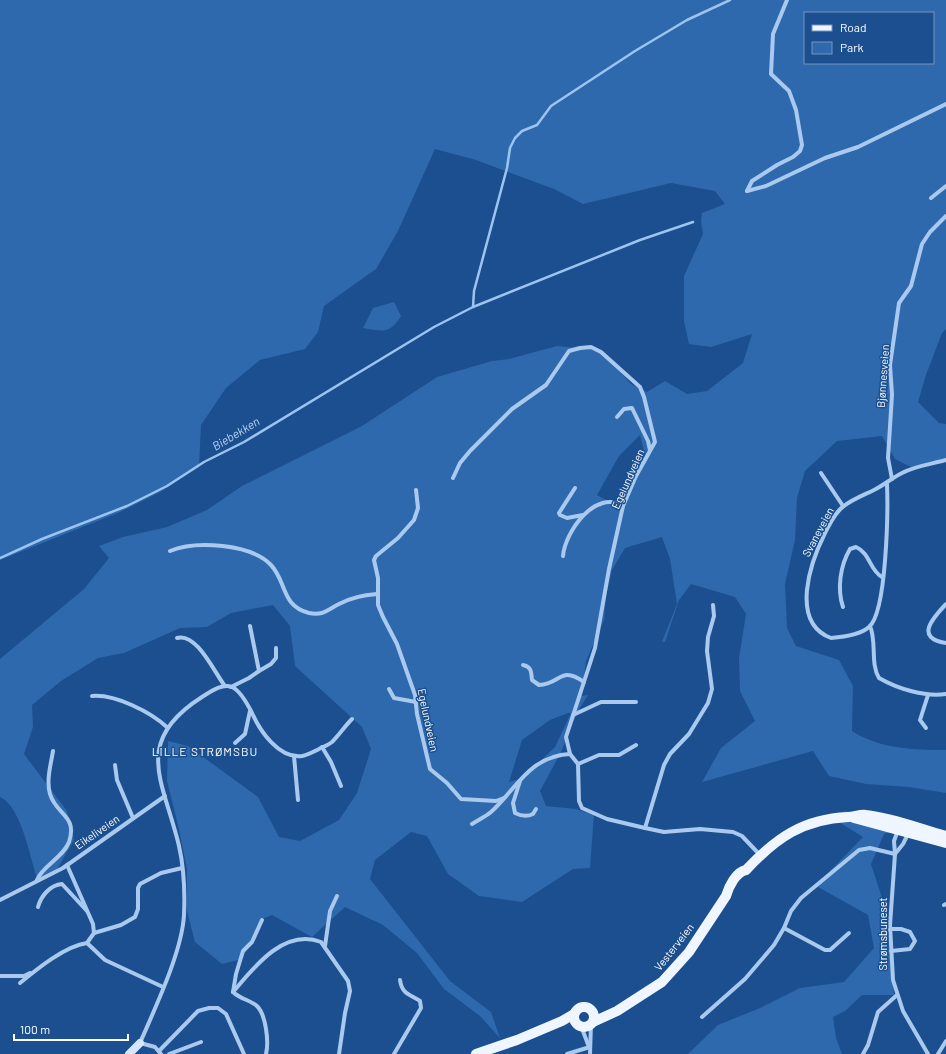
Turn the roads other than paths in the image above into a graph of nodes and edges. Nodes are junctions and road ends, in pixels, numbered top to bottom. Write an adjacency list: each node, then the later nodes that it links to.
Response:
1 (788, 0): 2 (street)
2 (946, 104)
3 (946, 186): 4 (street)
4 (931, 198)
5 (946, 216): 11 (street, Bjønnesveien)
6 (617, 417): 7 (street)
7 (650, 450): 10 (street, Egelundveien); 15 (street, Egelundveien)
8 (946, 460): 11 (street, Svaneveien)
9 (821, 473): 16 (street)
10 (453, 478)
11 (892, 479): 12 (street, Svaneveien)
12 (887, 484): 16 (street, Svaneveien); 20 (street)
13 (575, 488): 17 (street)
14 (416, 490): 21 (street, Egelundveien)
15 (623, 506): 17 (street); 32 (street, Egelundveien)
16 (843, 506): 26 (street, Svaneveien)
17 (589, 512): 19 (street)
18 (170, 551): 21 (street)
19 (563, 556)
20 (882, 577): 24 (street); 26 (street)
21 (377, 594): 39 (street, Egelundveien)
22 (946, 604): 28 (street)
23 (713, 605): 62 (street)
24 (843, 607)
25 (250, 626): 31 (street)
26 (870, 626): 37 (street)
27 (178, 638): 33 (street)
28 (946, 643)
29 (276, 648): 31 (street)
30 (523, 665): 32 (street)
31 (259, 671): 34 (street)
32 (584, 682): 42 (street, Egelundveien)
33 (225, 686): 34 (street); 44 (street)
34 (231, 687): 41 (street)
35 (389, 689): 39 (street)
36 (946, 694): 37 (street)
37 (928, 695): 45 (street)
38 (92, 696): 44 (street)
39 (416, 702): 57 (street, Egelundveien)
40 (636, 702): 42 (street)
41 (250, 710): 46 (street); 51 (street)
42 (573, 716): 50 (street, Egelundveien)
43 (352, 719): 48 (street)
44 (168, 728): 56 (street)
45 (926, 728)
46 (235, 744)
47 (636, 745): 52 (street)
48 (322, 747): 51 (street); 55 (street)
49 (53, 751): 70 (street, Eikeliveien)
50 (570, 754): 52 (street, Egelundveien); 54 (street)
51 (294, 756): 58 (street)
52 (578, 764): 62 (street)
53 (115, 765): 60 (street)
54 (520, 780): 57 (street); 59 (street)
55 (341, 786)
56 (165, 796): 60 (street, Eikeliveien); 69 (street)
57 (504, 798): 61 (street)
58 (298, 800)
59 (536, 809)
60 (133, 818): 68 (street, Eikeliveien)
61 (472, 824)
62 (644, 828): 67 (street)
63 (905, 828): 64 (main road, Vesterveien); 65 (main road, Vesterveien); 66 (street, Strømsbuneset); 66 (street, Strømsbuneset); 67 (main road, Vesterveien)
64 (946, 836)
65 (946, 843)
66 (895, 854): 76 (street); 77 (street, Strømsbuneset)
67 (760, 855): 90 (main road, Vesterveien)
68 (67, 865): 70 (street, Eikeliveien); 74 (street)
69 (182, 868): 78 (street); 87 (street)
70 (37, 880): 72 (street, Eikeliveien)
71 (337, 896): 81 (street)
72 (0, 900)
73 (38, 907): 74 (street)
74 (91, 916): 78 (street)
75 (262, 920): 88 (street)
76 (784, 928): 79 (street); 93 (street)
77 (890, 929): 82 (street, Strømsbuneset); 82 (street)
78 (94, 933): 80 (street)
79 (849, 933)
80 (87, 943): 83 (street); 87 (street)
81 (326, 947): 88 (street); 106 (street)
82 (891, 951): 89 (street, Strømsbuneset)
83 (36, 971): 84 (street); 86 (street)
84 (0, 976)
85 (400, 980): 107 (street)
86 (20, 983)
87 (163, 987): 99 (street)
88 (233, 992): 105 (street)
89 (897, 995): 111 (street); 112 (street, Strømsbuneset)
90 (631, 1003): 91 (main road, Vesterveien); 94 (main road, Vesterveien)
91 (590, 1008): 92 (main road); 94 (main road)
92 (574, 1014): 95 (main road); 96 (main road)
93 (702, 1017)
94 (592, 1023): 95 (main road); 100 (street)
95 (580, 1026): 96 (main road); 100 (street)
96 (518, 1039): 108 (main road)
97 (946, 1041): 113 (street)
98 (200, 1042): 103 (street)
99 (140, 1043): 101 (street); 102 (main road)
100 (590, 1047): 109 (street); 110 (street)
101 (160, 1053): 104 (street)
102 (129, 1054)
103 (169, 1054)
104 (244, 1054)
105 (266, 1054)
106 (340, 1054)
107 (394, 1054)
108 (476, 1054)
109 (567, 1054)
110 (590, 1054)
111 (863, 1054)
112 (928, 1054)
113 (938, 1054)

